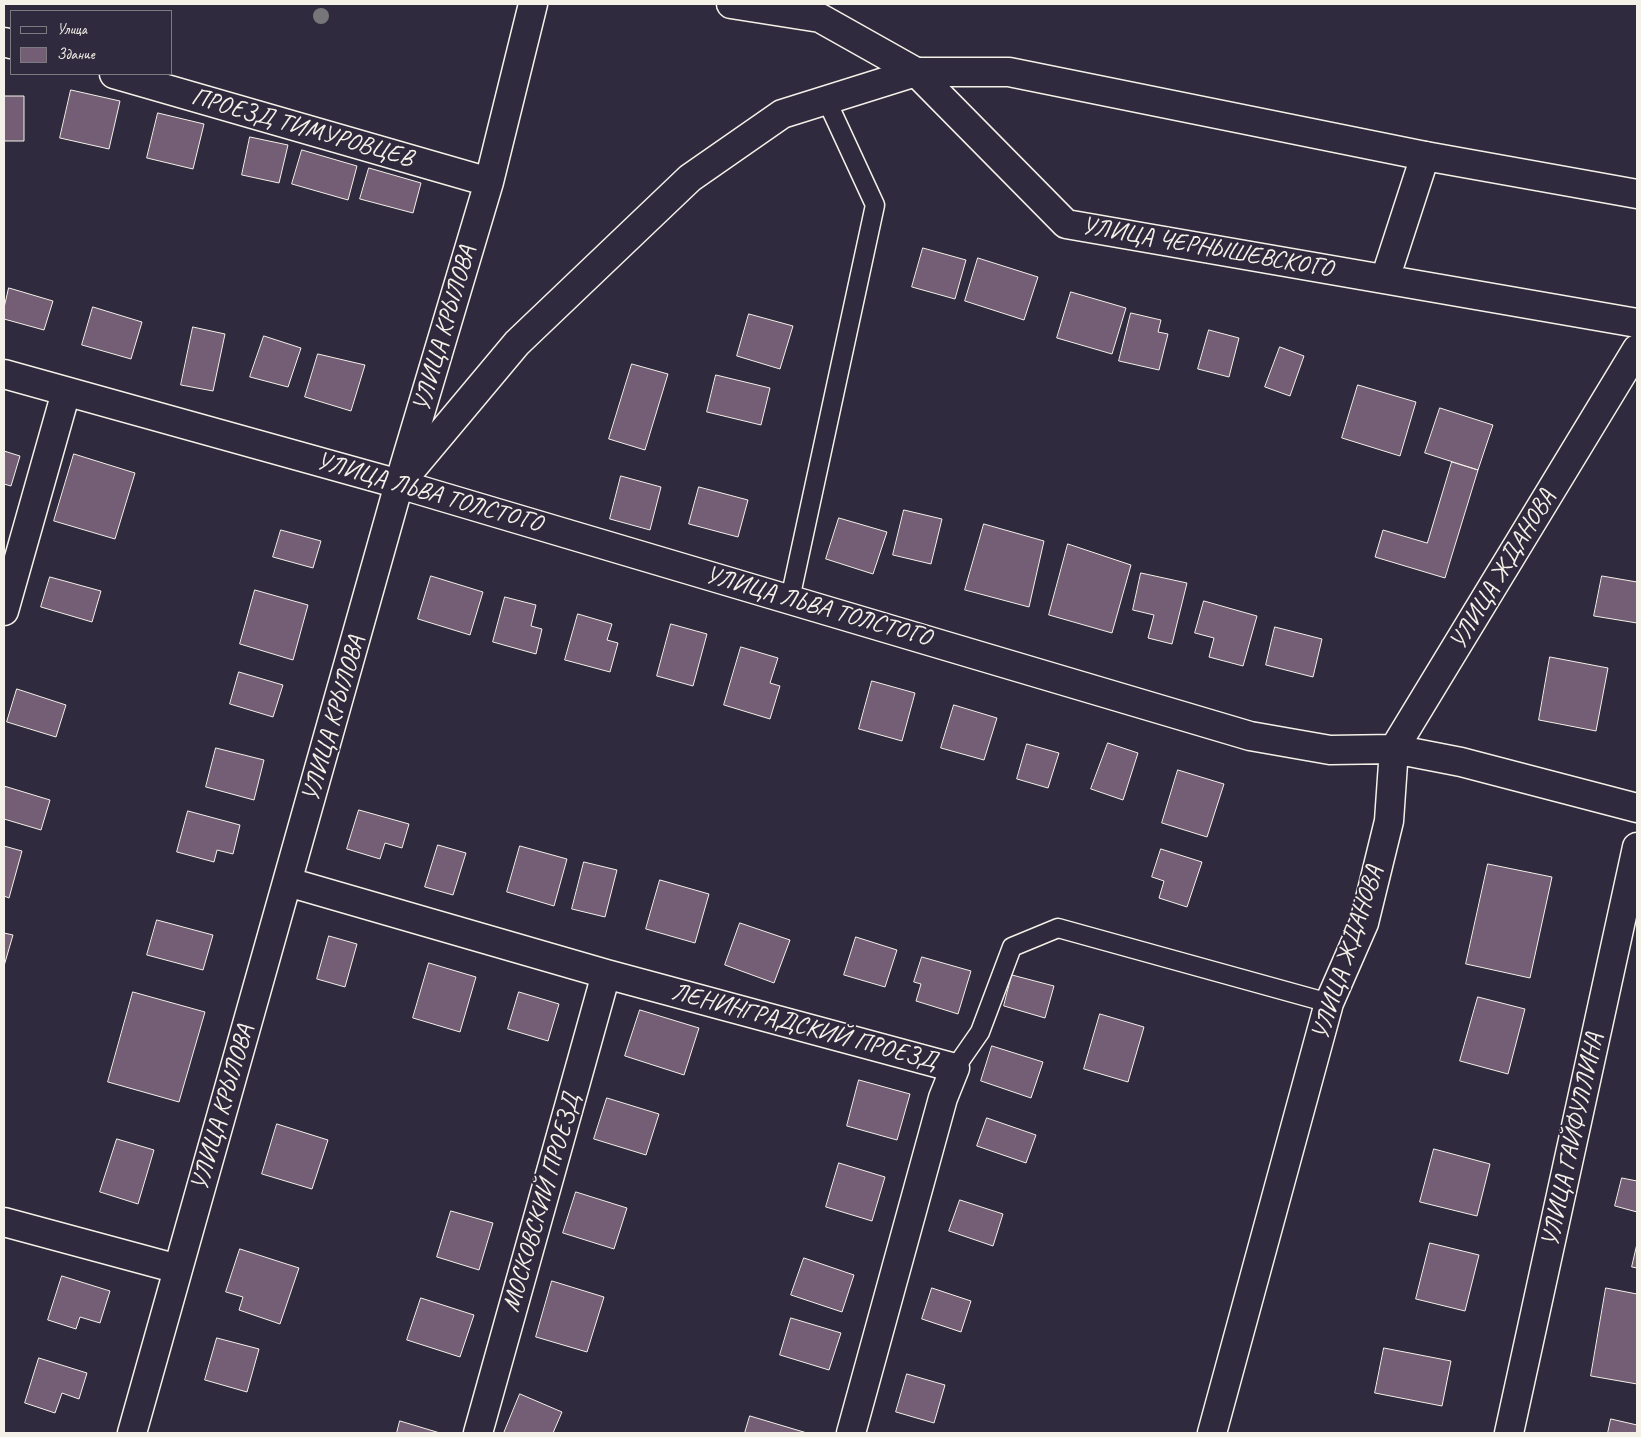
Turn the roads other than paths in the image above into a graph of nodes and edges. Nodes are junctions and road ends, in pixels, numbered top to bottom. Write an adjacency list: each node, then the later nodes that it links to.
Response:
1 (533, 4): 7 (street, УЛИЦА КРЫЛОВА)
2 (731, 4): 3 (street, УЛИЦА ЧЕРНЫШЕВСКОГО)
3 (916, 72): 5 (street); 6 (street); 9 (street, УЛИЦА ЧЕРНЫШЕВСКОГО)
4 (117, 75): 7 (street, ПРОЕЗД ТИМУРОВЦЕВ)
5 (826, 99): 14 (street); 15 (lane)
6 (1425, 156): 8 (street); 9 (street)
7 (489, 182): 14 (street, УЛИЦА КРЫЛОВА)
8 (1637, 194)
9 (1385, 279): 10 (street, УЛИЦА ЧЕРНЫШЕВСКОГО)
10 (1637, 323)
11 (1637, 349): 17 (street, УЛИЦА ЖДАНОВА)
12 (4, 374): 13 (street, УЛИЦА ЛЬВА ТОЛСТОГО)
13 (66, 392): 14 (street, УЛИЦА ЛЬВА ТОЛСТОГО); 16 (street)
14 (400, 484): 15 (street, УЛИЦА ЛЬВА ТОЛСТОГО); 20 (street, УЛИЦА КРЫЛОВА)
15 (790, 599): 17 (street, УЛИЦА ЛЬВА ТОЛСТОГО)
16 (4, 611)
17 (1394, 749): 18 (street, УЛИЦА ЛЬВА ТОЛСТОГО); 22 (street, УЛИЦА ЖДАНОВА)
18 (1637, 808)
19 (1637, 846): 30 (street, УЛИЦА ГАЙФУЛЛИНА)
20 (288, 882): 21 (street, ЛЕНИНГРАДСКИЙ ПРОЕЗД); 25 (street, УЛИЦА КРЫЛОВА)
21 (606, 974): 23 (street, ЛЕНИНГРАДСКИЙ ПРОЕЗД); 27 (street, МОСКОВСКИЙ ПРОЕЗД)
22 (1330, 1003): 23 (lane); 29 (street, УЛИЦА ЖДАНОВА)
23 (955, 1068): 28 (street, ЛЕНИНГРАДСКИЙ ПРОЕЗД)
24 (4, 1222): 25 (street)
25 (178, 1269): 26 (street, УЛИЦА КРЫЛОВА)
26 (132, 1433)
27 (478, 1433)
28 (852, 1433)
29 (1212, 1433)
30 (1510, 1433)

